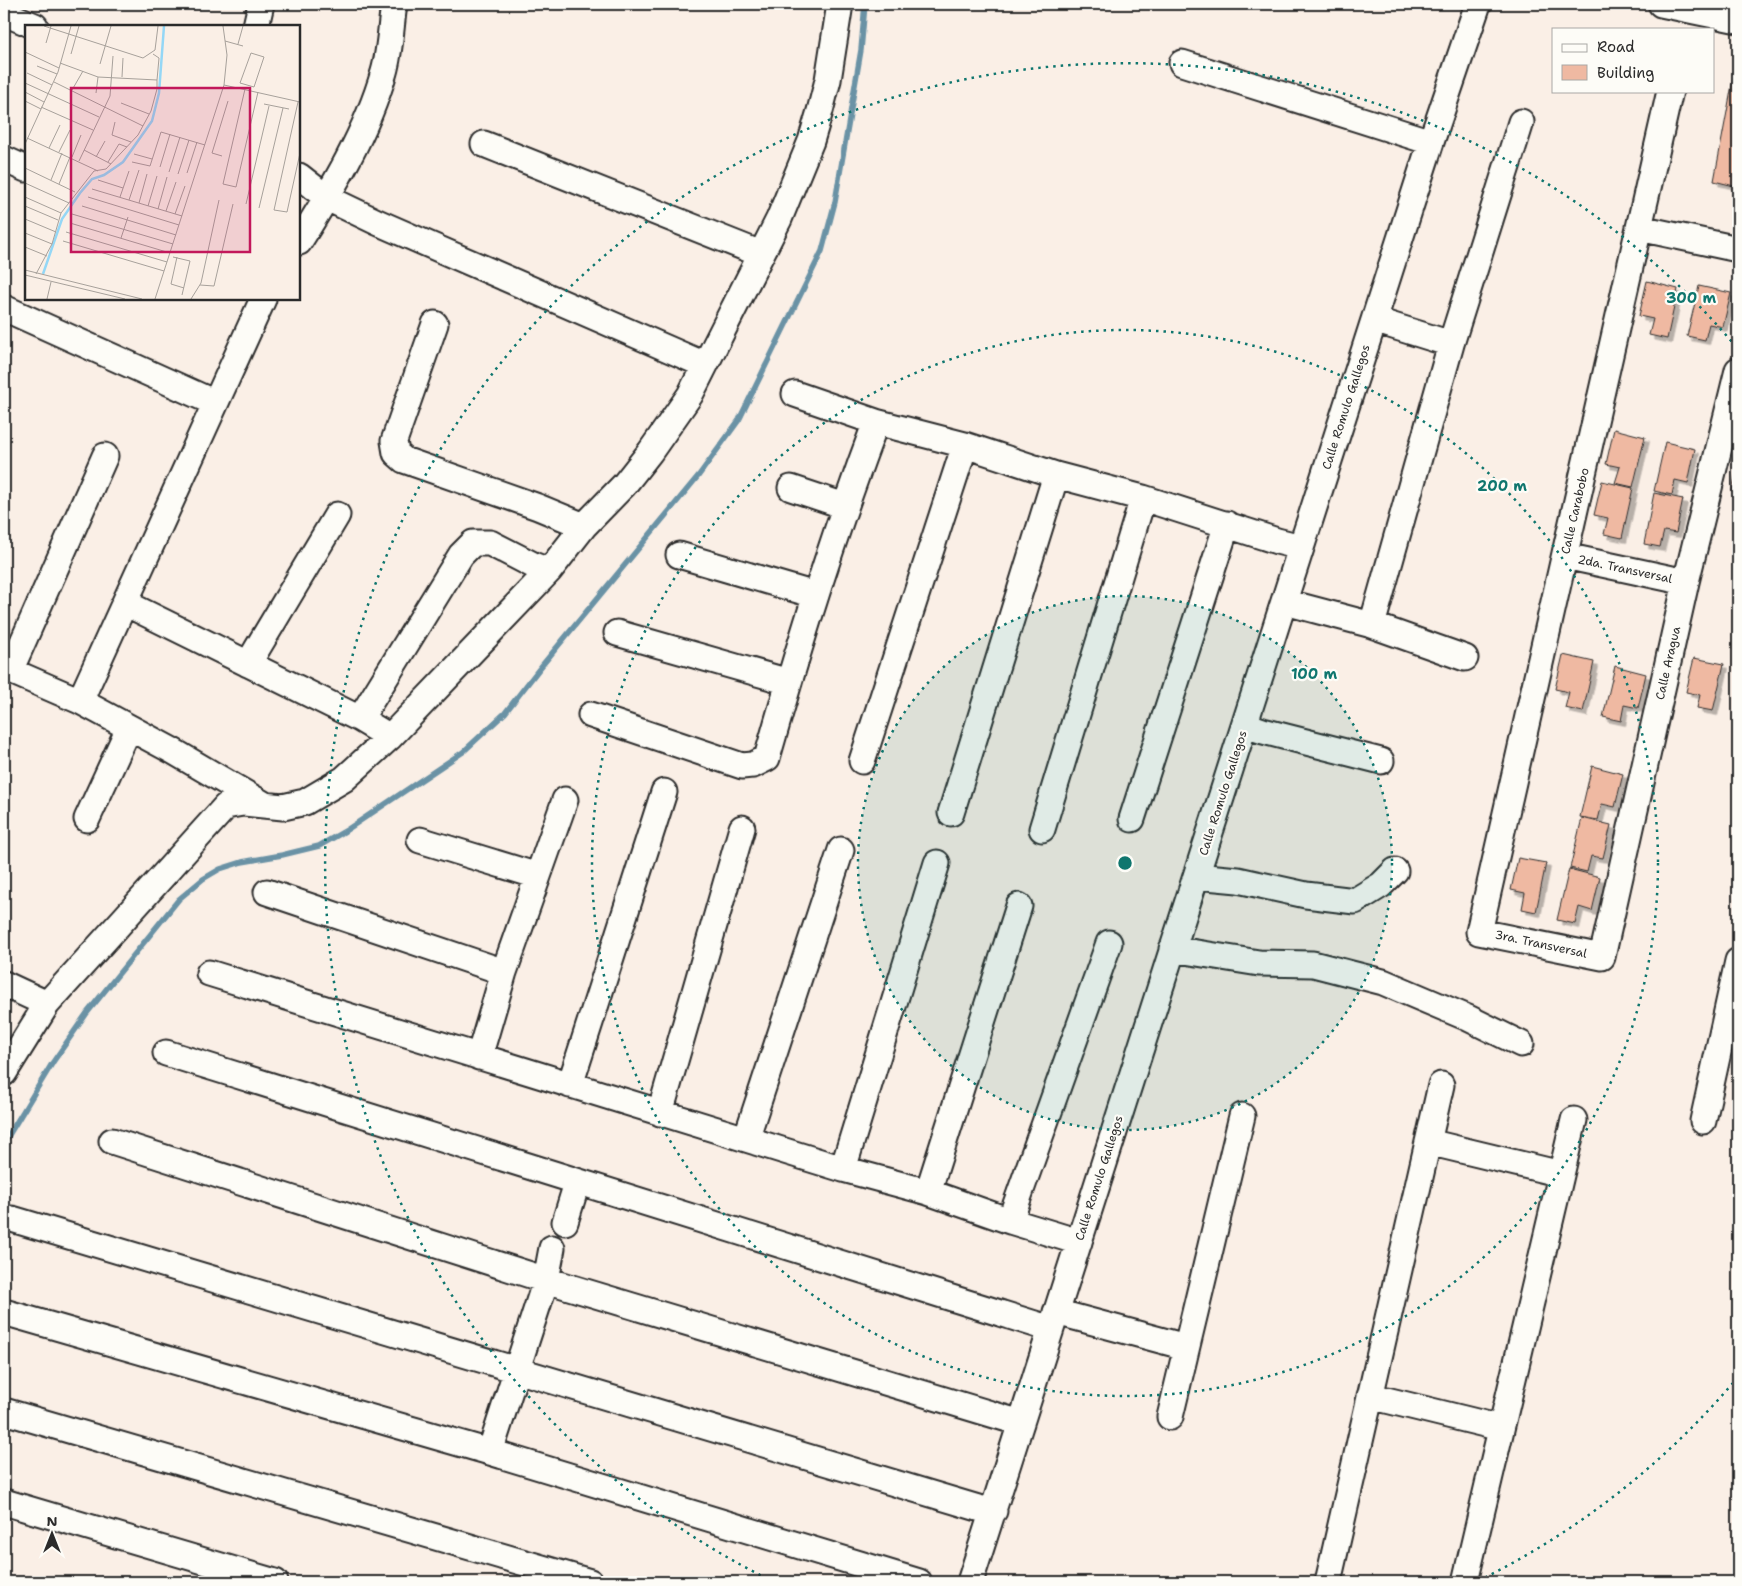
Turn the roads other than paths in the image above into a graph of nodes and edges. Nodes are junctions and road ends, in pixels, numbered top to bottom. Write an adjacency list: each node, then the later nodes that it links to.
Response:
1 (261, 4): 8 (street)
2 (394, 4): 17 (street)
3 (840, 4): 21 (street)
4 (1478, 4): 12 (street, Calle Romulo Gallegos)
5 (1661, 4): 6 (street)
6 (1686, 19): 7 (street)
7 (1738, 20)
8 (256, 25)
9 (1182, 63): 12 (street)
10 (1670, 92): 18 (street, Calle Carabobo)
11 (1521, 122): 26 (street)
12 (1431, 142): 24 (street, Calle Romulo Gallegos)
13 (484, 144): 21 (street)
14 (4, 159): 15 (street)
15 (25, 169)
16 (300, 177): 17 (street)
17 (327, 198): 19 (street); 27 (street)
18 (1639, 228): 20 (street); 43 (street, Calle Carabobo)
19 (300, 240)
20 (1738, 249)
21 (761, 254): 27 (street)
22 (263, 300): 30 (street)
23 (4, 308): 30 (street)
24 (1374, 320): 26 (street); 41 (street, Calle Romulo Gallegos)
25 (435, 324): 40 (street)
26 (1451, 344): 49 (street)
27 (705, 365): 40 (street)
28 (1738, 370): 45 (street, Calle Aragua)
29 (795, 394): 31 (street)
30 (215, 404): 48 (street)
31 (876, 422): 32 (street); 37 (street)
32 (965, 445): 34 (street); 61 (street)
33 (105, 456): 53 (street)
34 (1056, 475): 36 (street); 66 (street)
35 (791, 488): 37 (street)
36 (1143, 498): 39 (street); 70 (street)
37 (845, 506): 46 (street)
38 (337, 515): 52 (street)
39 (1227, 524): 41 (street); 68 (street)
40 (584, 526): 44 (street)
41 (1302, 547): 47 (street, Calle Romulo Gallegos)
42 (679, 555): 46 (street)
43 (1565, 556): 45 (street, 2da. Transversal); 79 (street, Calle Carabobo)
44 (549, 571): 57 (street); 60 (street)
45 (1686, 582): 82 (street, Calle Aragua)
46 (815, 594): 54 (street)
47 (1284, 602): 49 (street); 58 (street, Calle Romulo Gallegos)
48 (125, 603): 52 (street); 55 (street)
49 (1372, 625): 51 (street)
50 (617, 634): 54 (street)
51 (1465, 658)
52 (248, 664): 57 (street)
53 (7, 669): 55 (street)
54 (789, 682): 56 (street)
55 (80, 701): 59 (street)
56 (591, 715)
57 (360, 719): 60 (street)
58 (1245, 725): 62 (street); 76 (street, Calle Romulo Gallegos)
59 (129, 728): 65 (street); 67 (street)
60 (390, 737): 65 (street)
61 (862, 760)
62 (1381, 762)
63 (664, 792): 93 (street)
64 (565, 800): 75 (street)
65 (267, 806): 87 (street)
66 (951, 813)
67 (87, 819)
68 (1132, 819)
69 (742, 828): 95 (street)
70 (1042, 829)
71 (420, 840): 75 (street)
72 (841, 850): 99 (street)
73 (937, 863): 102 (street)
74 (1395, 871): 76 (street)
75 (538, 876): 84 (street)
76 (1196, 876): 81 (street, Calle Romulo Gallegos)
77 (267, 892): 84 (street)
78 (1019, 906): 105 (street)
79 (1479, 932): 82 (street, 3ra. Transversal)
80 (1109, 943): 107 (street)
81 (1172, 949): 88 (street); 109 (street, Calle Romulo Gallegos)
82 (1602, 957)
83 (1738, 961): 89 (street)
84 (504, 972): 91 (street)
85 (208, 974): 91 (street)
86 (4, 984): 87 (street)
87 (47, 1004): 92 (street)
88 (1521, 1044)
89 (1729, 1048): 98 (street)
90 (166, 1053): 104 (street)
91 (479, 1057): 93 (street)
92 (4, 1073)
93 (570, 1085): 95 (street)
94 (1441, 1086): 101 (street)
95 (660, 1113): 99 (street)
96 (1242, 1116): 114 (street)
97 (1574, 1120): 103 (street)
98 (1703, 1121)
99 (746, 1139): 102 (street)
100 (112, 1141): 111 (street)
101 (1428, 1142): 103 (street); 116 (street)
102 (843, 1169): 105 (street)
103 (1561, 1174): 120 (street)
104 (577, 1183): 108 (street); 113 (street)
105 (928, 1192): 107 (street)
106 (12, 1219): 115 (street)
107 (1010, 1220): 109 (street)
108 (565, 1222)
109 (1079, 1242): 113 (street, Calle Romulo Gallegos)
110 (552, 1248): 111 (street)
111 (546, 1280): 115 (street); 119 (street)
112 (4, 1312): 121 (street)
113 (1054, 1321): 114 (street); 119 (street, Calle Romulo Gallegos)
114 (1186, 1347): 118 (street)
115 (517, 1369): 121 (street); 123 (street)
116 (1370, 1396): 120 (street); 128 (street)
117 (4, 1411): 125 (street)
118 (1170, 1417)
119 (1021, 1422): 123 (street, Calle Romulo Gallegos)
120 (1501, 1428): 129 (street)
121 (490, 1452): 126 (street)
122 (4, 1502): 124 (street)
123 (994, 1511): 127 (street, Calle Romulo Gallegos)
124 (274, 1582)
125 (590, 1582)
126 (919, 1582)
127 (970, 1582)
128 (1328, 1582)
129 (1465, 1582)

